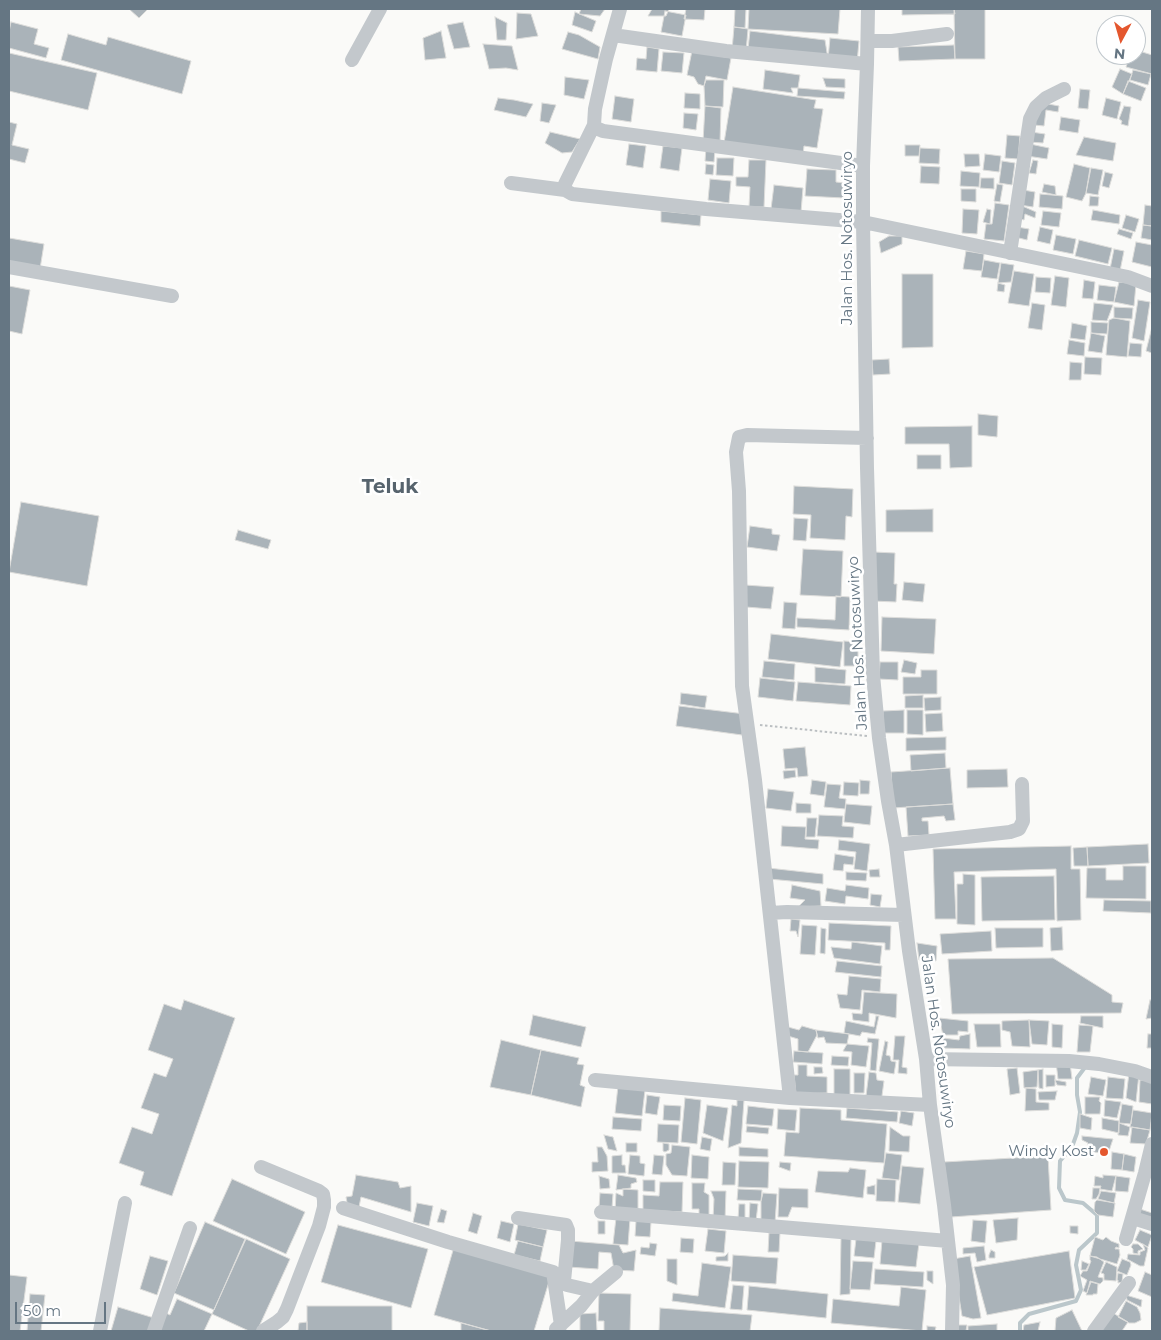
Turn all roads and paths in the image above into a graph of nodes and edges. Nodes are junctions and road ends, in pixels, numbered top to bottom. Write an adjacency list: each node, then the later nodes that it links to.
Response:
1 (380, 9): 7 (street)
2 (620, 9): 5 (street)
3 (868, 9): 6 (street, Jalan Hos. Notosuwiryo)
4 (947, 34): 6 (street)
5 (613, 35): 8 (street); 10 (street)
6 (868, 41): 8 (street, Jalan Hos. Notosuwiryo)
7 (352, 60)
8 (868, 64): 11 (street, Jalan Hos. Notosuwiryo)
9 (1064, 90): 15 (street)
10 (594, 125): 11 (street); 13 (street)
11 (863, 166): 14 (street, Jalan Hos. Notosuwiryo)
12 (511, 183): 13 (street)
13 (565, 190): 14 (street)
14 (863, 222): 15 (street); 19 (street, Jalan Hos. Notosuwiryo)
15 (1010, 253): 17 (street)
16 (9, 267): 18 (street)
17 (1152, 286)
18 (172, 296)
19 (867, 438): 20 (street); 21 (street, Jalan Hos. Notosuwiryo)
20 (747, 724): 21 (path); 24 (street)
21 (879, 738): 23 (street, Jalan Hos. Notosuwiryo)
22 (1022, 784): 23 (street)
23 (896, 845): 25 (street, Jalan Hos. Notosuwiryo)
24 (770, 913): 25 (street); 29 (street)
25 (904, 916): 26 (street, Jalan Hos. Notosuwiryo)
26 (926, 1059): 27 (street); 30 (street, Jalan Hos. Notosuwiryo)
27 (1152, 1077)
28 (595, 1080): 29 (street)
29 (790, 1098): 30 (street)
30 (930, 1105): 42 (street, Jalan Hos. Notosuwiryo)
31 (1152, 1144): 33 (street)
32 (261, 1167): 49 (street)
33 (1149, 1174): 38 (street)
34 (126, 1203): 47 (street)
35 (343, 1208): 46 (street)
36 (601, 1212): 42 (street)
37 (518, 1218): 45 (street)
38 (1133, 1218): 39 (street); 41 (street)
39 (1152, 1224)
40 (190, 1228): 48 (street)
41 (1126, 1240)
42 (948, 1241): 50 (street, Jalan Hos. Notosuwiryo)
43 (616, 1272): 45 (street)
44 (1129, 1283): 51 (street)
45 (593, 1291): 46 (street)
46 (557, 1328)
47 (100, 1331)
48 (154, 1331)
49 (263, 1331)
50 (952, 1331)
51 (1094, 1331)

